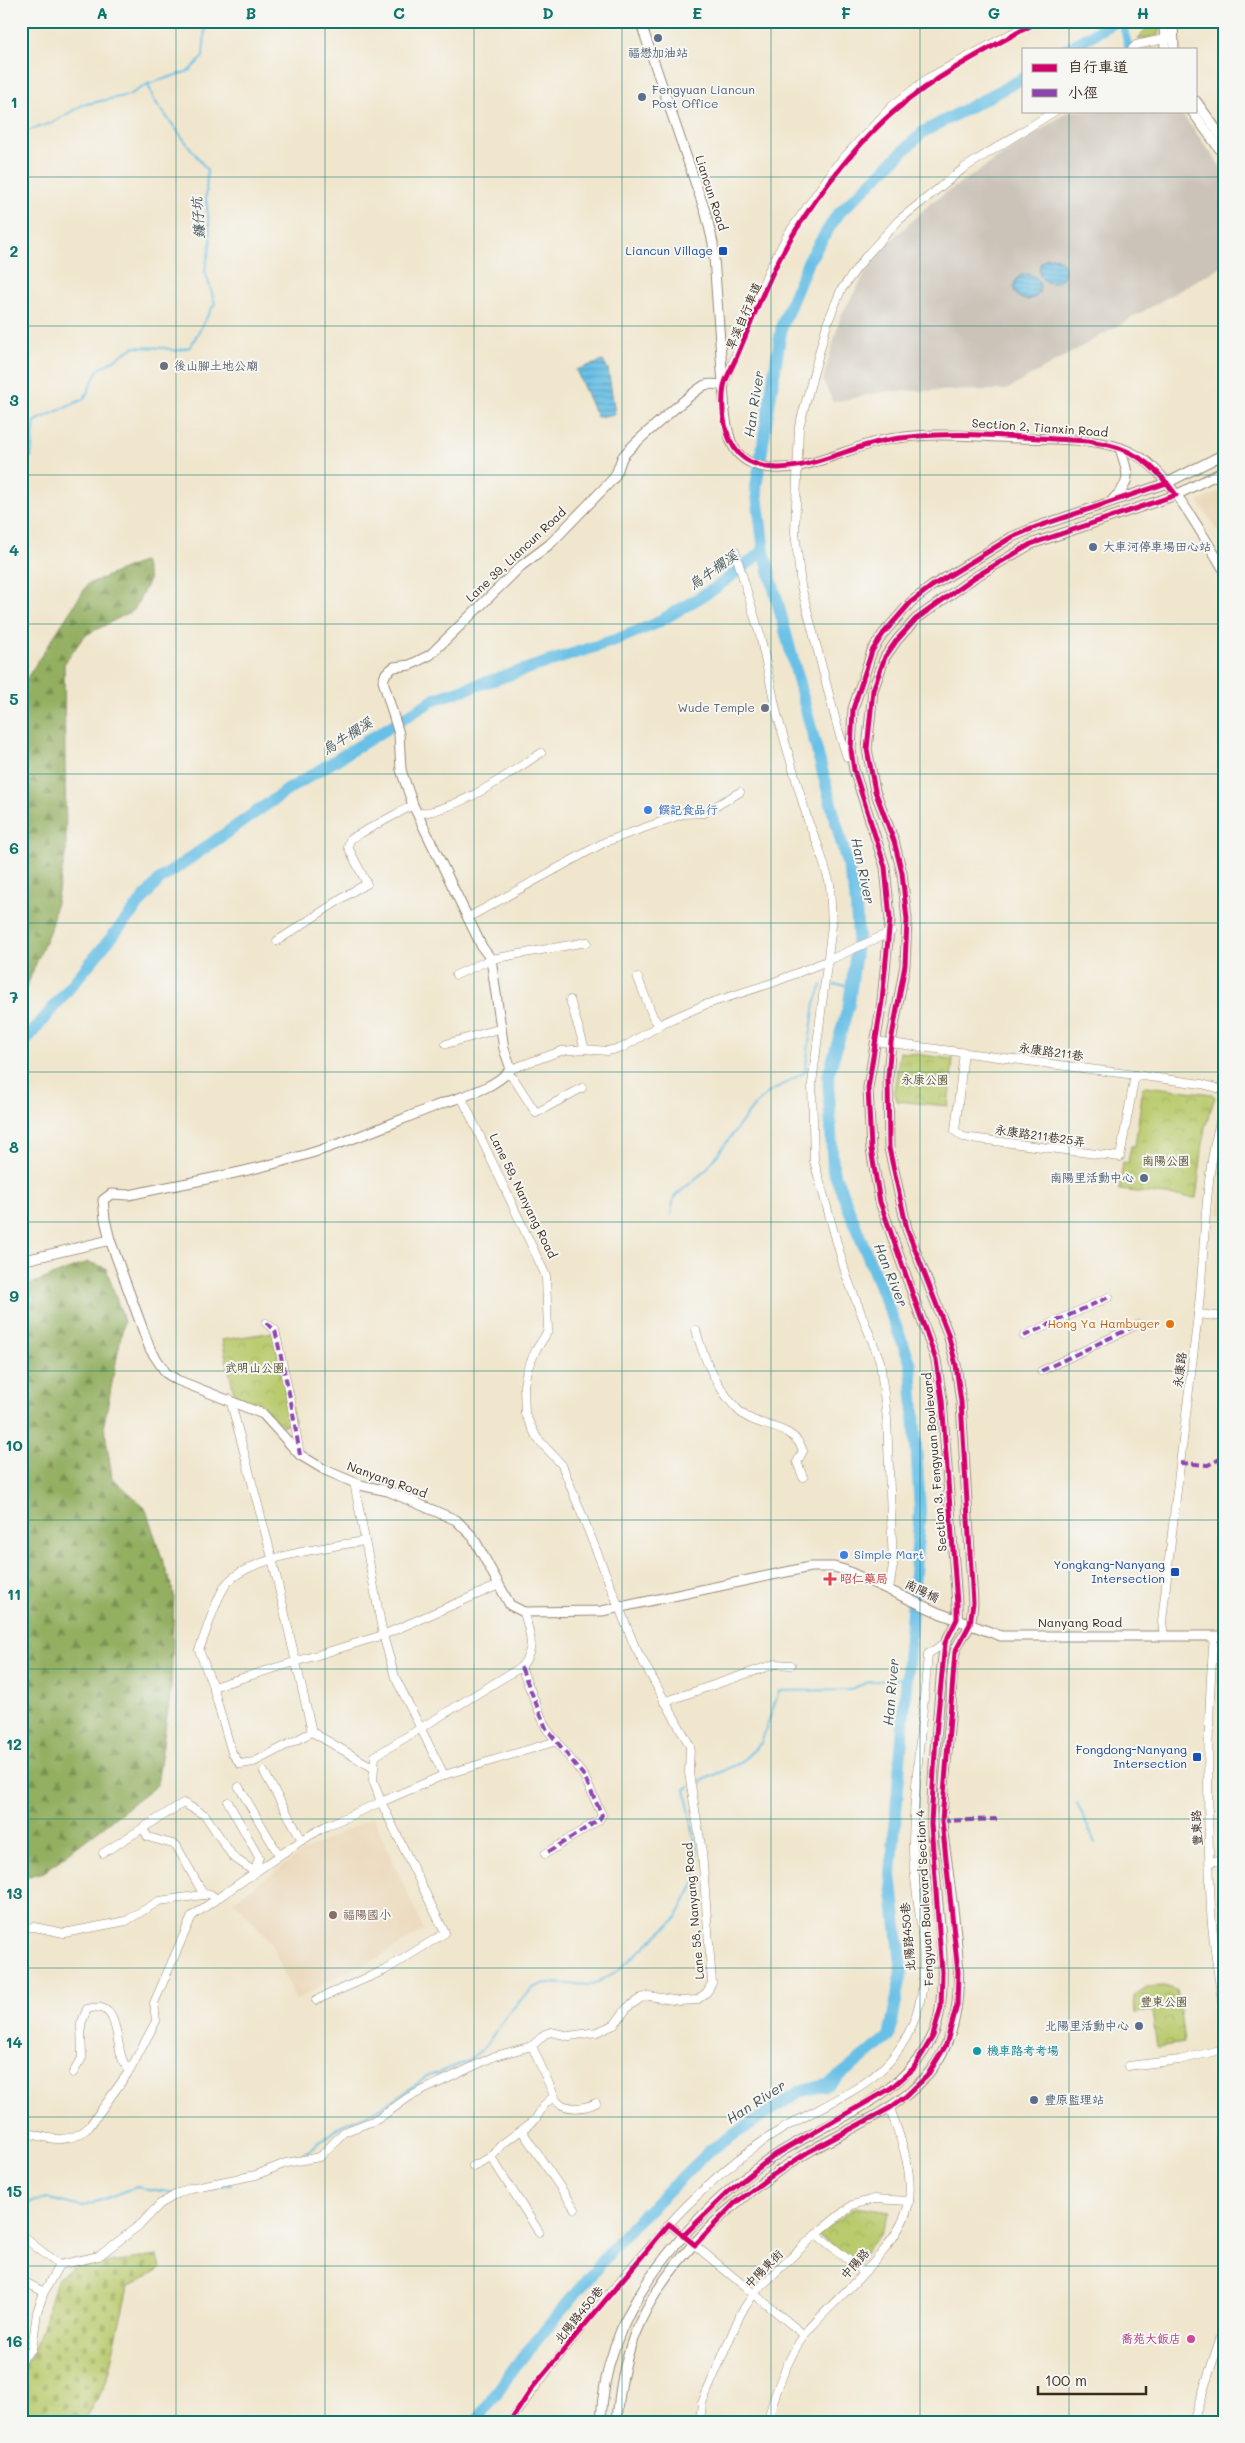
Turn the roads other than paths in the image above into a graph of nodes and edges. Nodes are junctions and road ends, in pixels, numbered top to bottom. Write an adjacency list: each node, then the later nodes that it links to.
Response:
1 (640, 21): 14 (street, Liancun Road)
2 (1035, 21): 14 (street)
3 (1164, 21): 5 (street)
4 (1173, 21): 5 (street)
5 (1168, 38): 6 (street); 7 (street); 8 (street)
6 (1134, 48)
7 (1165, 48)
8 (1173, 48)
9 (1198, 104): 12 (street)
10 (1053, 112): 18 (street)
11 (1193, 112): 13 (street)
12 (1224, 140)
13 (1224, 155)
14 (724, 385): 15 (street, Liancun Road); 28 (street, Lane 39, Liancun Road)
15 (728, 439): 18 (street, Section 2, Tianxin Road)
16 (1120, 448): 18 (street, Section 2, Tianxin Road); 20 (street, Section 2, Tianxin Road); 22 (street)
17 (1224, 454): 20 (street, Section 3, Fengyuan Boulevard)
18 (798, 466): 26 (street)
19 (1224, 471): 21 (street)
20 (1167, 483): 21 (street, Section 2, Tianxin Road); 22 (street, Section 3, Fengyuan Boulevard)
21 (1176, 495): 24 (street, Section 2, Tianxin Road); 42 (street)
22 (1112, 501): 31 (street, Section 3, Fengyuan Boulevard)
23 (735, 551): 34 (street)
24 (1224, 570)
25 (541, 753): 29 (street)
26 (847, 758)
27 (740, 792): 30 (street)
28 (413, 805): 29 (street, Lane 39, Liancun Road); 32 (street)
29 (418, 814): 30 (street, Lane 39, Liancun Road)
30 (469, 917): 35 (street, Lane 39, Liancun Road)
31 (891, 932): 34 (street); 41 (street, Section 3, Fengyuan Boulevard)
32 (277, 941)
33 (588, 942): 35 (street)
34 (830, 959): 39 (street); 69 (street)
35 (491, 960): 36 (street); 40 (street)
36 (456, 975)
37 (638, 978): 39 (street)
38 (570, 1000): 44 (street)
39 (660, 1025): 44 (street)
40 (502, 1028): 43 (street); 46 (street)
41 (875, 1040): 42 (street, 永康路211巷); 73 (street, Section 3, Fengyuan Boulevard)
42 (891, 1042): 45 (street, 永康路211巷); 74 (street)
43 (446, 1044)
44 (586, 1049): 46 (street)
45 (964, 1052): 47 (street, 永康路211巷); 47 (street, 永康路211巷25弄)
46 (509, 1071): 48 (street); 50 (street)
47 (1135, 1074): 49 (street, 永康路211巷)
48 (582, 1088)
49 (1224, 1090)
50 (462, 1098): 52 (street, Nanyang Road); 70 (street, Lane 59, Nanyang Road)
51 (1224, 1108): 55 (street, 永康路)
52 (110, 1240): 53 (street); 62 (street, Nanyang Road)
53 (21, 1261)
54 (1109, 1297): 60 (street)
55 (1198, 1314): 56 (street); 76 (street, 永康路)
56 (1224, 1318)
57 (266, 1323): 63 (street)
58 (1140, 1324): 61 (street)
59 (696, 1330): 64 (street)
60 (1024, 1336)
61 (1041, 1370)
62 (230, 1400): 63 (street, Nanyang Road); 67 (street)
63 (300, 1455): 65 (street, Nanyang Road)
64 (803, 1477)
65 (354, 1482): 66 (street); 68 (street, Nanyang Road)
66 (364, 1541): 67 (street); 75 (street)
67 (272, 1558): 79 (street); 82 (street)
68 (499, 1585): 71 (street, Nanyang Road); 75 (street)
69 (892, 1590): 70 (street); 72 (street, 南陽橋)
70 (618, 1608): 71 (street); 83 (street, Lane 58, Nanyang Road)
71 (524, 1612): 81 (street)
72 (940, 1613): 73 (street, Nanyang Road)
73 (958, 1619): 74 (street, Nanyang Road); 78 (street, Fengyuan Boulevard Section 4)
74 (970, 1624): 76 (street, Nanyang Road); 113 (street, Fengyuan Boulevard Section 4)
75 (383, 1635): 79 (street); 84 (street)
76 (1164, 1636): 77 (street, Nanyang Road)
77 (1219, 1636): 98 (street, 豐東路)
78 (945, 1643): 120 (street, 北陽路450巷); 124 (street, Fengyuan Boulevard Section 4)
79 (297, 1661): 82 (street); 85 (street)
80 (791, 1665): 83 (street)
81 (521, 1668): 84 (street); 86 (street)
82 (213, 1687): 85 (street)
83 (664, 1702): 106 (street, Lane 58, Nanyang Road)
84 (420, 1729): 87 (street); 89 (street)
85 (312, 1732): 87 (street)
86 (557, 1741): 89 (street); 96 (street)
87 (372, 1767): 92 (street)
88 (264, 1772): 94 (street)
89 (444, 1775): 92 (street)
90 (239, 1787): 97 (street)
91 (228, 1802): 100 (street)
92 (381, 1802): 94 (street); 104 (street)
93 (142, 1828): 95 (street); 100 (street); 101 (street)
94 (302, 1840): 97 (street)
95 (103, 1853)
96 (544, 1854)
97 (279, 1855): 100 (street)
98 (1210, 1861): 99 (street); 105 (street, 豐東路)
99 (1224, 1862)
100 (255, 1872): 102 (street)
101 (204, 1895): 102 (street); 103 (street)
102 (217, 1899): 109 (street)
103 (21, 1928)
104 (316, 2000)
105 (1224, 2017)
106 (532, 2046): 111 (street); 126 (street, Lane 58, Nanyang Road)
107 (1224, 2048): 108 (street)
108 (1128, 2066)
109 (130, 2070): 110 (street); 114 (street)
110 (73, 2073)
111 (554, 2096): 112 (street); 115 (street)
112 (596, 2103)
113 (890, 2108): 118 (street, 中陽路); 125 (street, Fengyuan Boulevard Section 4)
114 (21, 2131)
115 (522, 2131): 116 (street); 119 (street)
116 (492, 2157): 117 (street); 121 (street)
117 (473, 2166)
118 (909, 2201): 122 (street, 中陽東街); 127 (street, 中陽路)
119 (575, 2209)
120 (669, 2224): 124 (street); 134 (street, 北陽路450巷)
121 (539, 2232)
122 (816, 2234): 127 (street); 130 (street, 中陽東街)
123 (21, 2235): 126 (street)
124 (683, 2236): 125 (street); 135 (street, Fengyuan Boulevard Section 4)
125 (695, 2245): 130 (street); 136 (street, Fengyuan Boulevard Section 4)
126 (58, 2265): 129 (street)
127 (864, 2272): 132 (street, 中陽路)
128 (21, 2280): 129 (street)
129 (44, 2292): 133 (street)
130 (754, 2292): 132 (street); 137 (street, 中陽東街)
131 (1224, 2327): 139 (street)
132 (804, 2335): 138 (street, 中陽路)
133 (21, 2360)
134 (510, 2422)
135 (601, 2422)
136 (617, 2422)
137 (700, 2422)
138 (768, 2422)
139 (1193, 2422)

